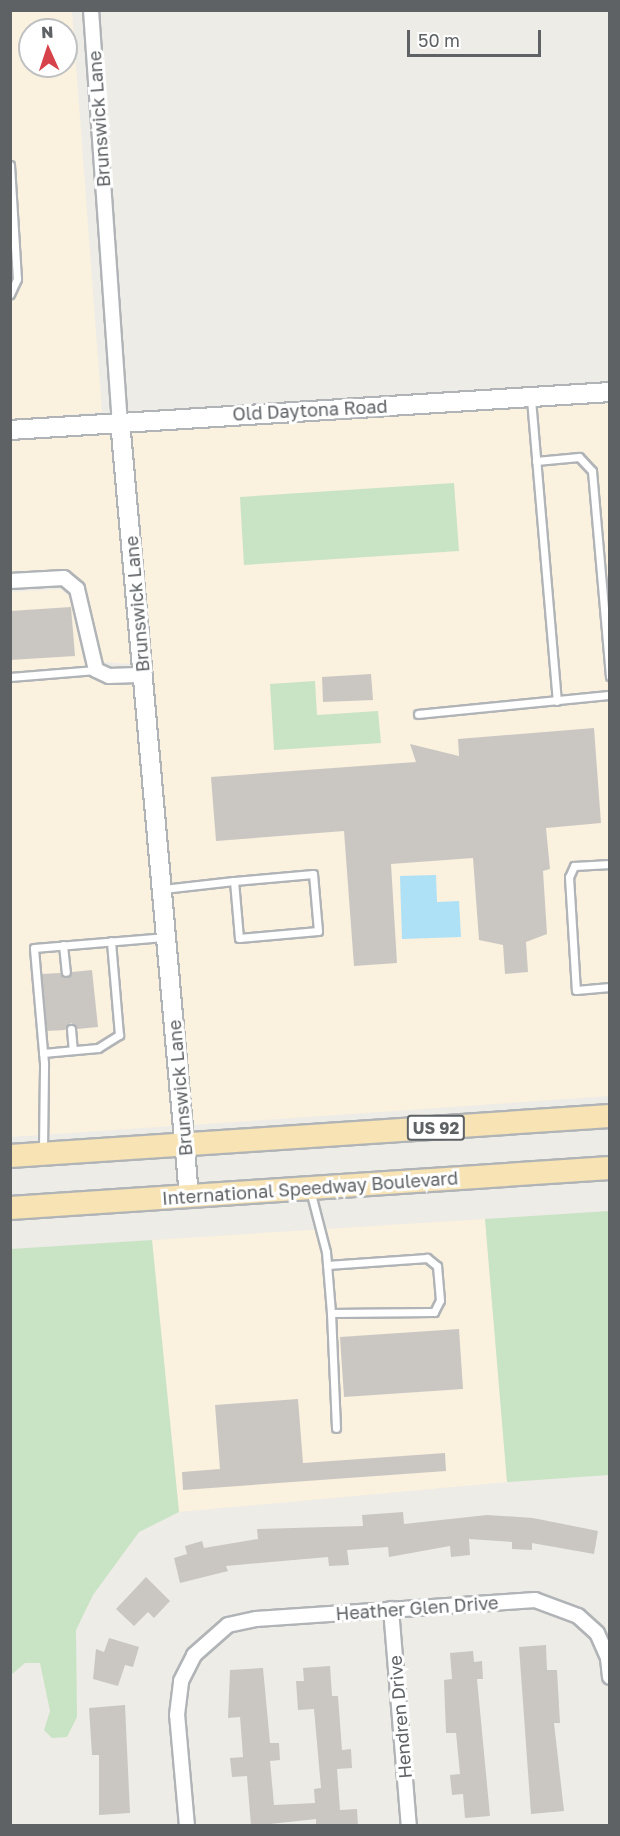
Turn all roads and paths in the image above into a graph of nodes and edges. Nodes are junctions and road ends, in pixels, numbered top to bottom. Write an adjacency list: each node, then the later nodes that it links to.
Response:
1 (91, 10): 6 (street, Brunswick Lane)
2 (10, 165): 3 (lane)
3 (10, 294)
4 (609, 392): 5 (street, Old Daytona Road)
5 (531, 397): 6 (street, Old Daytona Road); 8 (lane)
6 (120, 421): 7 (street, Old Daytona Road); 11 (street, Brunswick Lane)
7 (10, 430)
8 (536, 461): 12 (lane); 15 (lane)
9 (10, 581): 10 (street)
10 (96, 670): 11 (street); 13 (lane)
11 (144, 675): 19 (street, Brunswick Lane)
12 (609, 676)
13 (10, 677)
14 (609, 695): 15 (lane)
15 (557, 701): 16 (lane)
16 (418, 714)
17 (609, 864): 24 (lane)
18 (234, 881): 18 (lane); 19 (lane)
19 (163, 889): 20 (street, Brunswick Lane)
20 (167, 937): 21 (lane); 29 (street, Brunswick Lane)
21 (111, 941): 22 (lane); 26 (lane)
22 (63, 945): 23 (lane); 27 (lane)
23 (66, 972)
24 (609, 987)
25 (71, 1029): 26 (lane)
26 (73, 1050): 27 (lane)
27 (43, 1053): 30 (lane)
28 (609, 1116): 29 (main road, US 92)
29 (186, 1144): 30 (main road, US 92); 34 (street, Brunswick Lane)
30 (43, 1154): 31 (main road, US 92)
31 (10, 1156)
32 (609, 1168): 33 (main road, International Speedway Boulevard)
33 (309, 1188): 34 (main road, International Speedway Boulevard); 36 (lane)
34 (189, 1196): 35 (main road, International Speedway Boulevard)
35 (10, 1208)
36 (327, 1265): 37 (lane); 37 (lane)
37 (331, 1313): 38 (lane)
38 (336, 1428)
39 (391, 1610): 40 (street, Heather Glen Drive); 41 (street, Heather Glen Drive); 42 (street, Hendren Drive)
40 (609, 1677)
41 (188, 1826)
42 (409, 1826)

